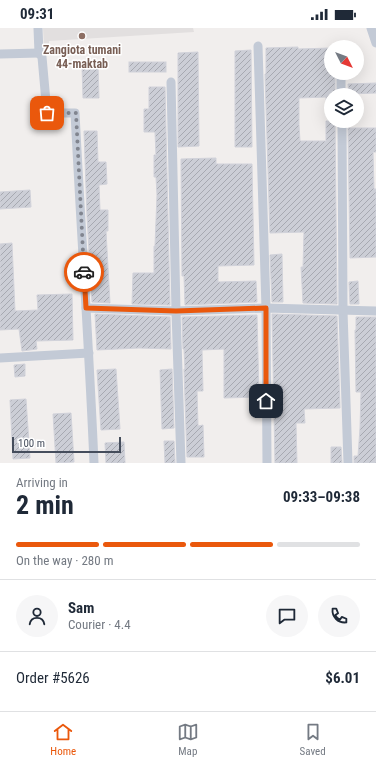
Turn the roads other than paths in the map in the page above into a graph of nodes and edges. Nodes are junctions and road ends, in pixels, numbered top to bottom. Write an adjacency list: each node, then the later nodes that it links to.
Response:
1 (38, 28): 5 (street)
2 (371, 28): 3 (street)
3 (376, 43)
4 (258, 46): 10 (street)
5 (39, 53): 6 (street); 9 (street)
6 (0, 54)
7 (171, 82): 11 (street)
8 (342, 128): 12 (street)
9 (86, 308): 11 (street); 14 (street)
10 (266, 308): 11 (street); 12 (street); 18 (street)
11 (176, 311): 17 (street)
12 (343, 311): 13 (street); 19 (street)
13 (376, 311)
14 (89, 353): 15 (street); 16 (street)
15 (0, 358)
16 (94, 463)
17 (181, 463)
18 (267, 463)
19 (348, 463)

